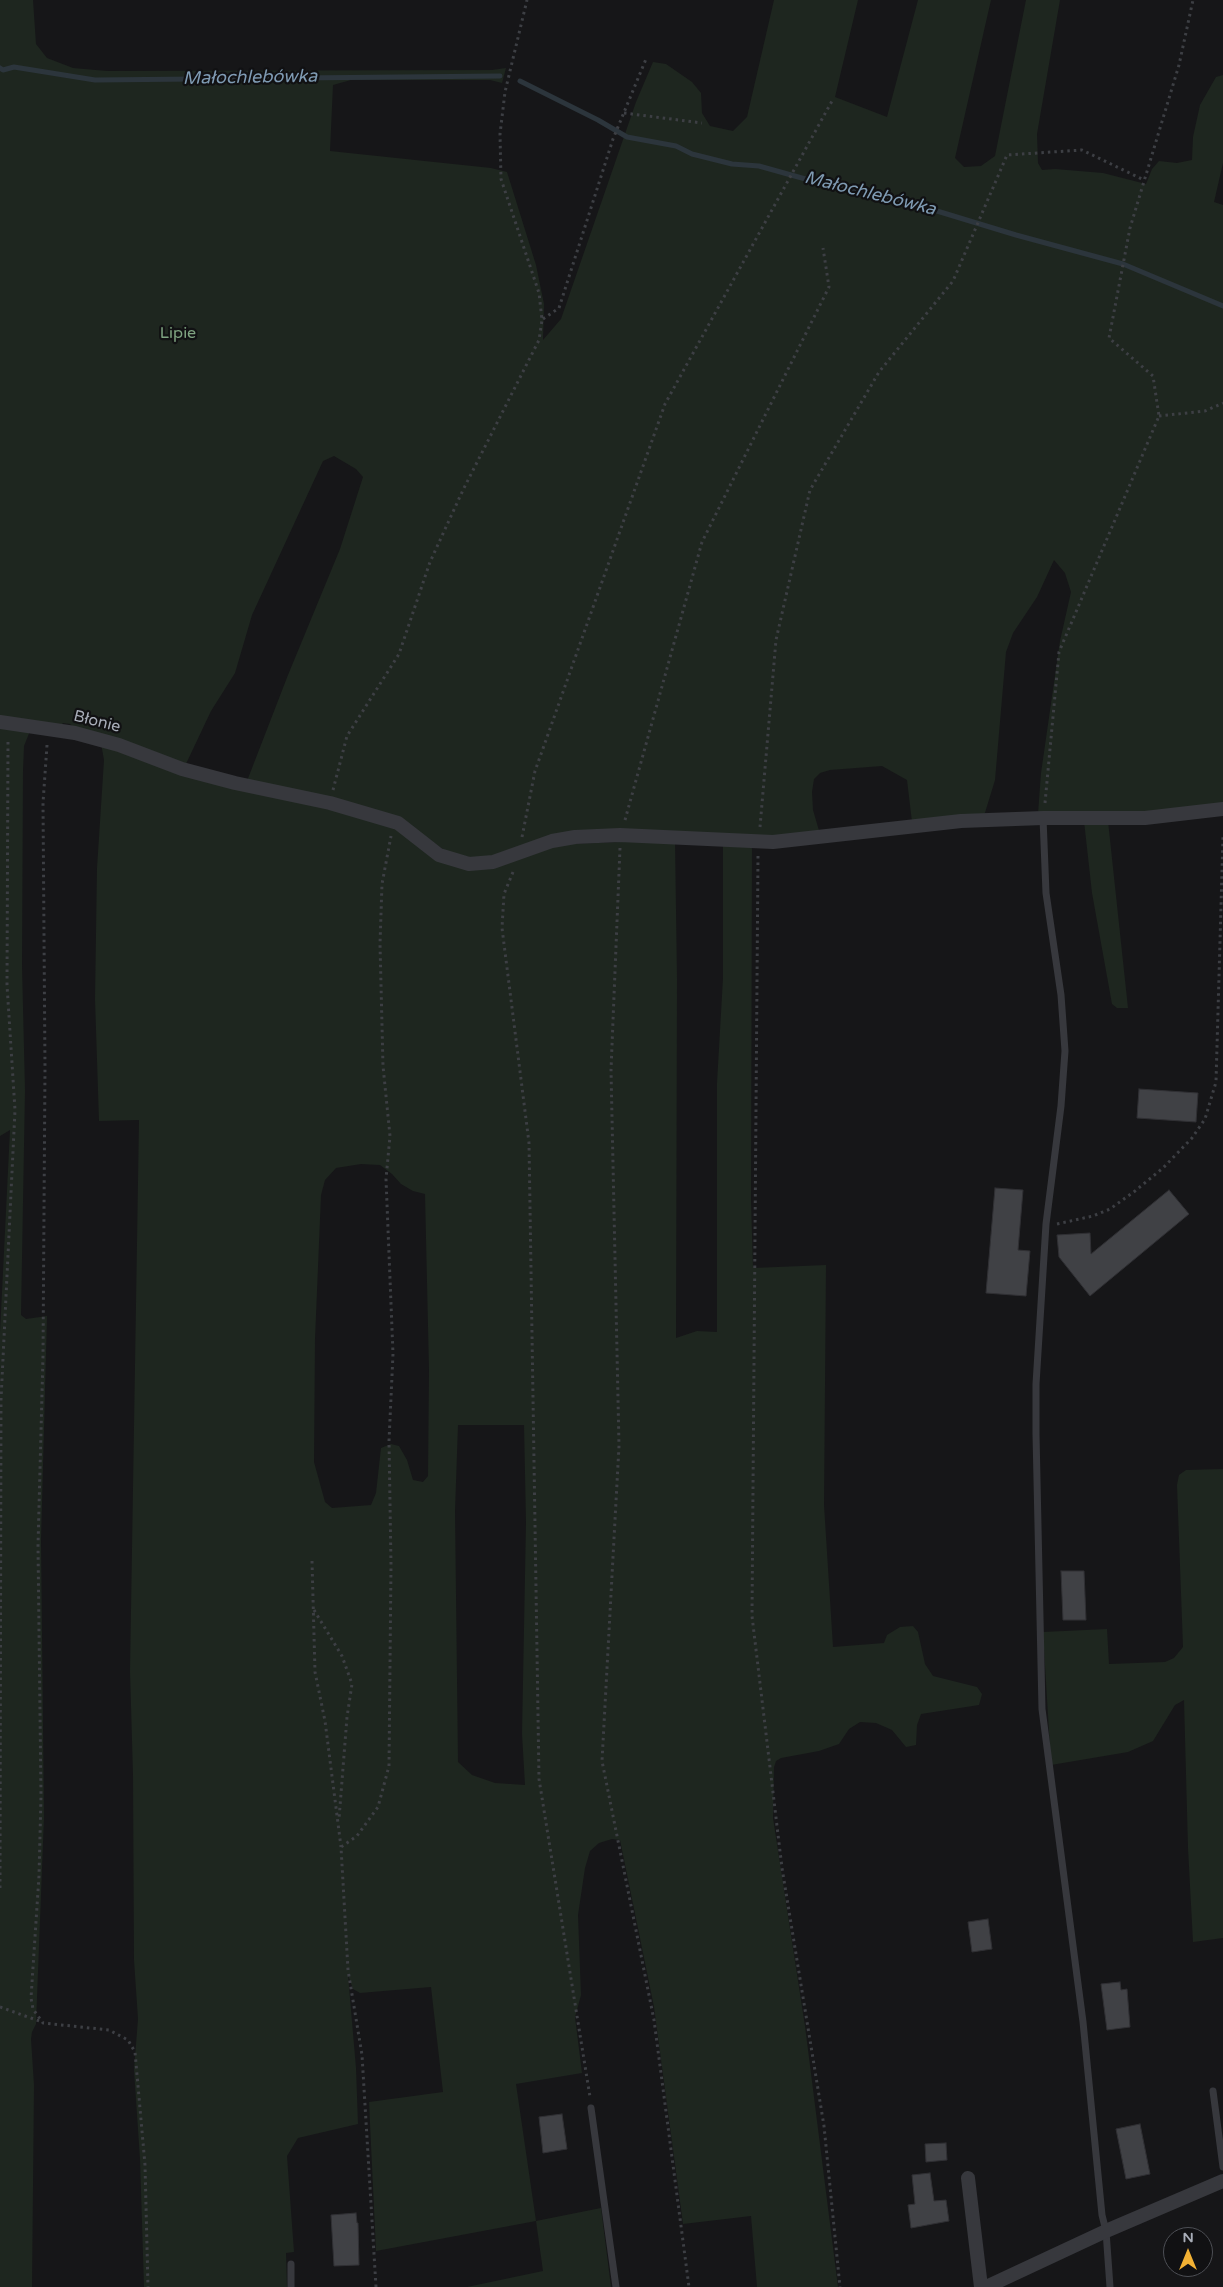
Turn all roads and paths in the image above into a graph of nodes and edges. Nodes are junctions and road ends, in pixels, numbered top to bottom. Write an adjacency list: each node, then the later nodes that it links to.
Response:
1 (527, 0): 9 (path)
2 (1193, 0): 7 (path)
3 (646, 59): 5 (path)
4 (832, 101): 21 (path)
5 (624, 113): 6 (path); 9 (path)
6 (702, 123)
7 (1144, 180): 11 (path); 20 (path)
8 (823, 248): 18 (path)
9 (542, 320): 14 (path)
10 (1223, 403): 11 (path)
11 (1159, 416): 16 (path)
12 (5, 722): 13 (street, Błonie); 23 (path)
13 (48, 730): 14 (street, Błonie); 30 (path)
14 (330, 804): 17 (street, Błonie)
15 (1223, 810): 16 (street)
16 (1043, 818): 20 (street); 22 (lane)
17 (398, 823): 21 (street); 27 (path)
18 (620, 835): 20 (street); 21 (street); 42 (path)
19 (1223, 836): 22 (path)
20 (758, 842): 43 (path)
21 (519, 854): 32 (path)
22 (1046, 1224): 36 (lane)
23 (0, 1400): 28 (path)
24 (312, 1561): 25 (path)
25 (313, 1609): 26 (path); 26 (path)
26 (339, 1827): 27 (path)
27 (341, 1847): 40 (path)
28 (0, 1888)
29 (0, 2007): 30 (path)
30 (43, 2023): 38 (path)
31 (1213, 2091): 33 (lane)
32 (592, 2108): 41 (lane)
33 (1223, 2167)
34 (968, 2178): 44 (street)
35 (1223, 2183): 36 (street)
36 (1106, 2230): 45 (street); 46 (lane)
37 (290, 2264): 39 (lane)
38 (148, 2287)
39 (291, 2287)
40 (376, 2287)
41 (616, 2287)
42 (689, 2287)
43 (840, 2287)
44 (981, 2287)
45 (986, 2287)
46 (1110, 2287)

